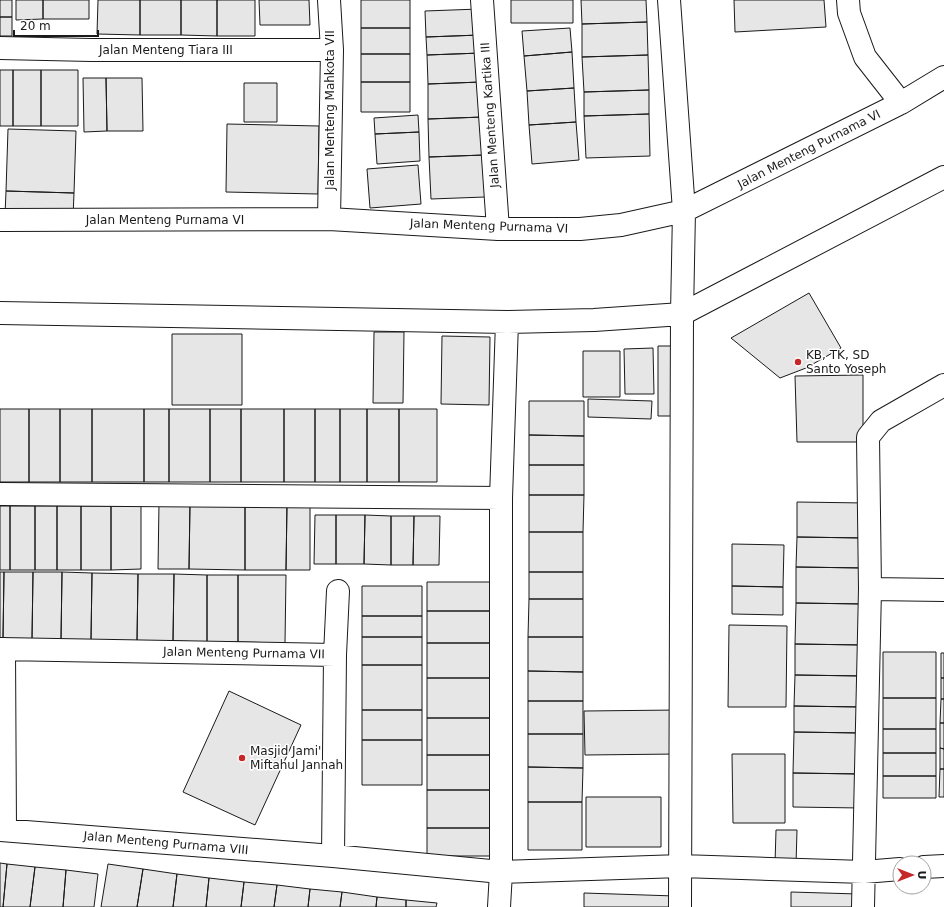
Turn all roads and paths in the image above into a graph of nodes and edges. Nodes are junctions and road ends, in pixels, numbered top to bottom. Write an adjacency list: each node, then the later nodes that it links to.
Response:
1 (329, 0): 6 (street, Jalan Menteng Mahkota VII)
2 (482, 0): 13 (street, Jalan Menteng Kartika III)
3 (670, 0): 12 (street)
4 (848, 0): 8 (street)
5 (0, 48): 6 (street, Jalan Menteng Tiara III)
6 (332, 50): 10 (street, Jalan Menteng Mahkota VII)
7 (944, 77): 8 (street, Jalan Menteng Purnama VI)
8 (901, 102): 12 (street, Jalan Menteng Purnama VI)
9 (944, 177): 15 (street)
10 (329, 219): 11 (street, Jalan Menteng Purnama VI); 13 (street, Jalan Menteng Purnama VI)
11 (0, 220)
12 (684, 220): 13 (street, Jalan Menteng Purnama VI); 15 (street)
13 (498, 229)
14 (0, 313): 16 (street)
15 (682, 314): 16 (street); 27 (street)
16 (507, 322): 19 (street)
17 (944, 385): 20 (street)
18 (0, 494): 19 (street)
19 (501, 498): 31 (street)
20 (870, 589): 21 (street); 32 (street)
21 (944, 590)
22 (338, 591): 24 (street)
23 (2, 649): 24 (street, Jalan Menteng Purnama VII); 25 (street)
24 (335, 655): 26 (street, Jalan Menteng Purnama VII)
25 (3, 830): 26 (street, Jalan Menteng Purnama VIII)
26 (333, 856): 31 (street, Jalan Menteng Purnama VIII)
27 (681, 866): 31 (street, Jalan Menteng Purnama VIII); 32 (street, Jalan Menteng Purnama VIII); 34 (street)
28 (944, 866): 29 (street)
29 (932, 867)
30 (892, 870): 32 (street, Jalan Menteng Purnama VIII)
31 (501, 872): 33 (street)
32 (864, 872): 35 (street)
33 (499, 907)
34 (680, 907)
35 (863, 907)

